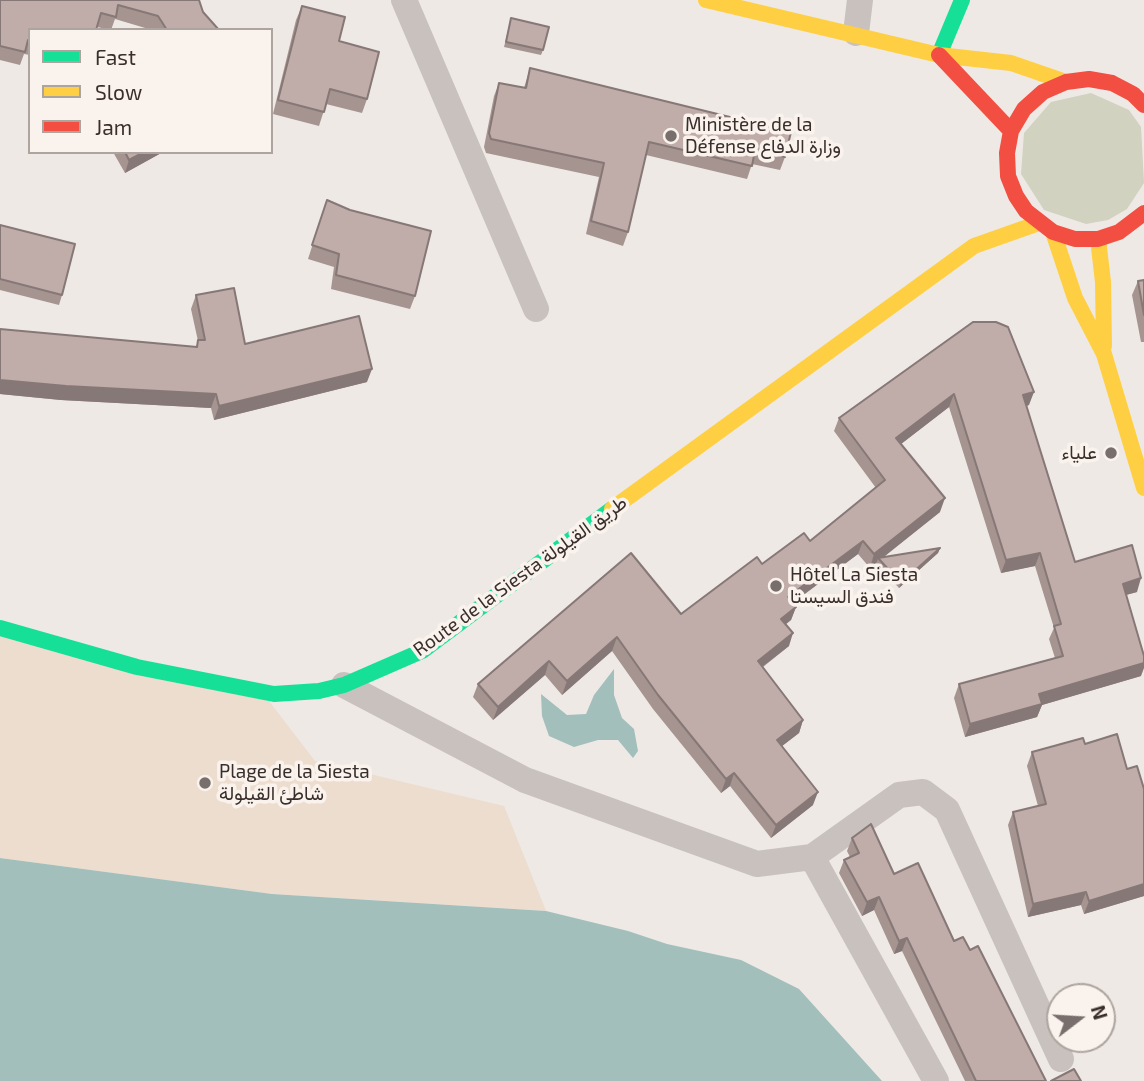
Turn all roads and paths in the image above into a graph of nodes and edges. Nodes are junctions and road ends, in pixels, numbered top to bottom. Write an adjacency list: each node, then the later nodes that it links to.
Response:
1 (404, 0): 16 (street)
2 (706, 0): 5 (main road)
3 (860, 0): 5 (street)
4 (962, 0): 6 (main road)
5 (856, 33): 6 (main road)
6 (939, 55): 7 (main road); 9 (main road)
7 (1066, 82): 8 (main road); 9 (main road)
8 (1144, 105)
9 (1011, 131): 10 (main road)
10 (1016, 196): 12 (main road); 15 (main road, Route de la Siesta طريق القيلولة)
11 (1142, 217): 14 (main road)
12 (1039, 223): 13 (main road); 15 (main road, Route de la Siesta طريق القيلولة)
13 (1053, 232): 14 (main road); 17 (main road)
14 (1098, 239): 17 (main road)
15 (974, 246): 20 (main road, Route de la Siesta طريق القيلولة)
16 (536, 309)
17 (1104, 354): 18 (main road)
18 (1144, 488)
19 (0, 628): 20 (main road, Route de la Siesta طريق القيلولة)
20 (344, 685): 21 (street)
21 (813, 857): 22 (street); 23 (street)
22 (1061, 1059)
23 (936, 1081)

